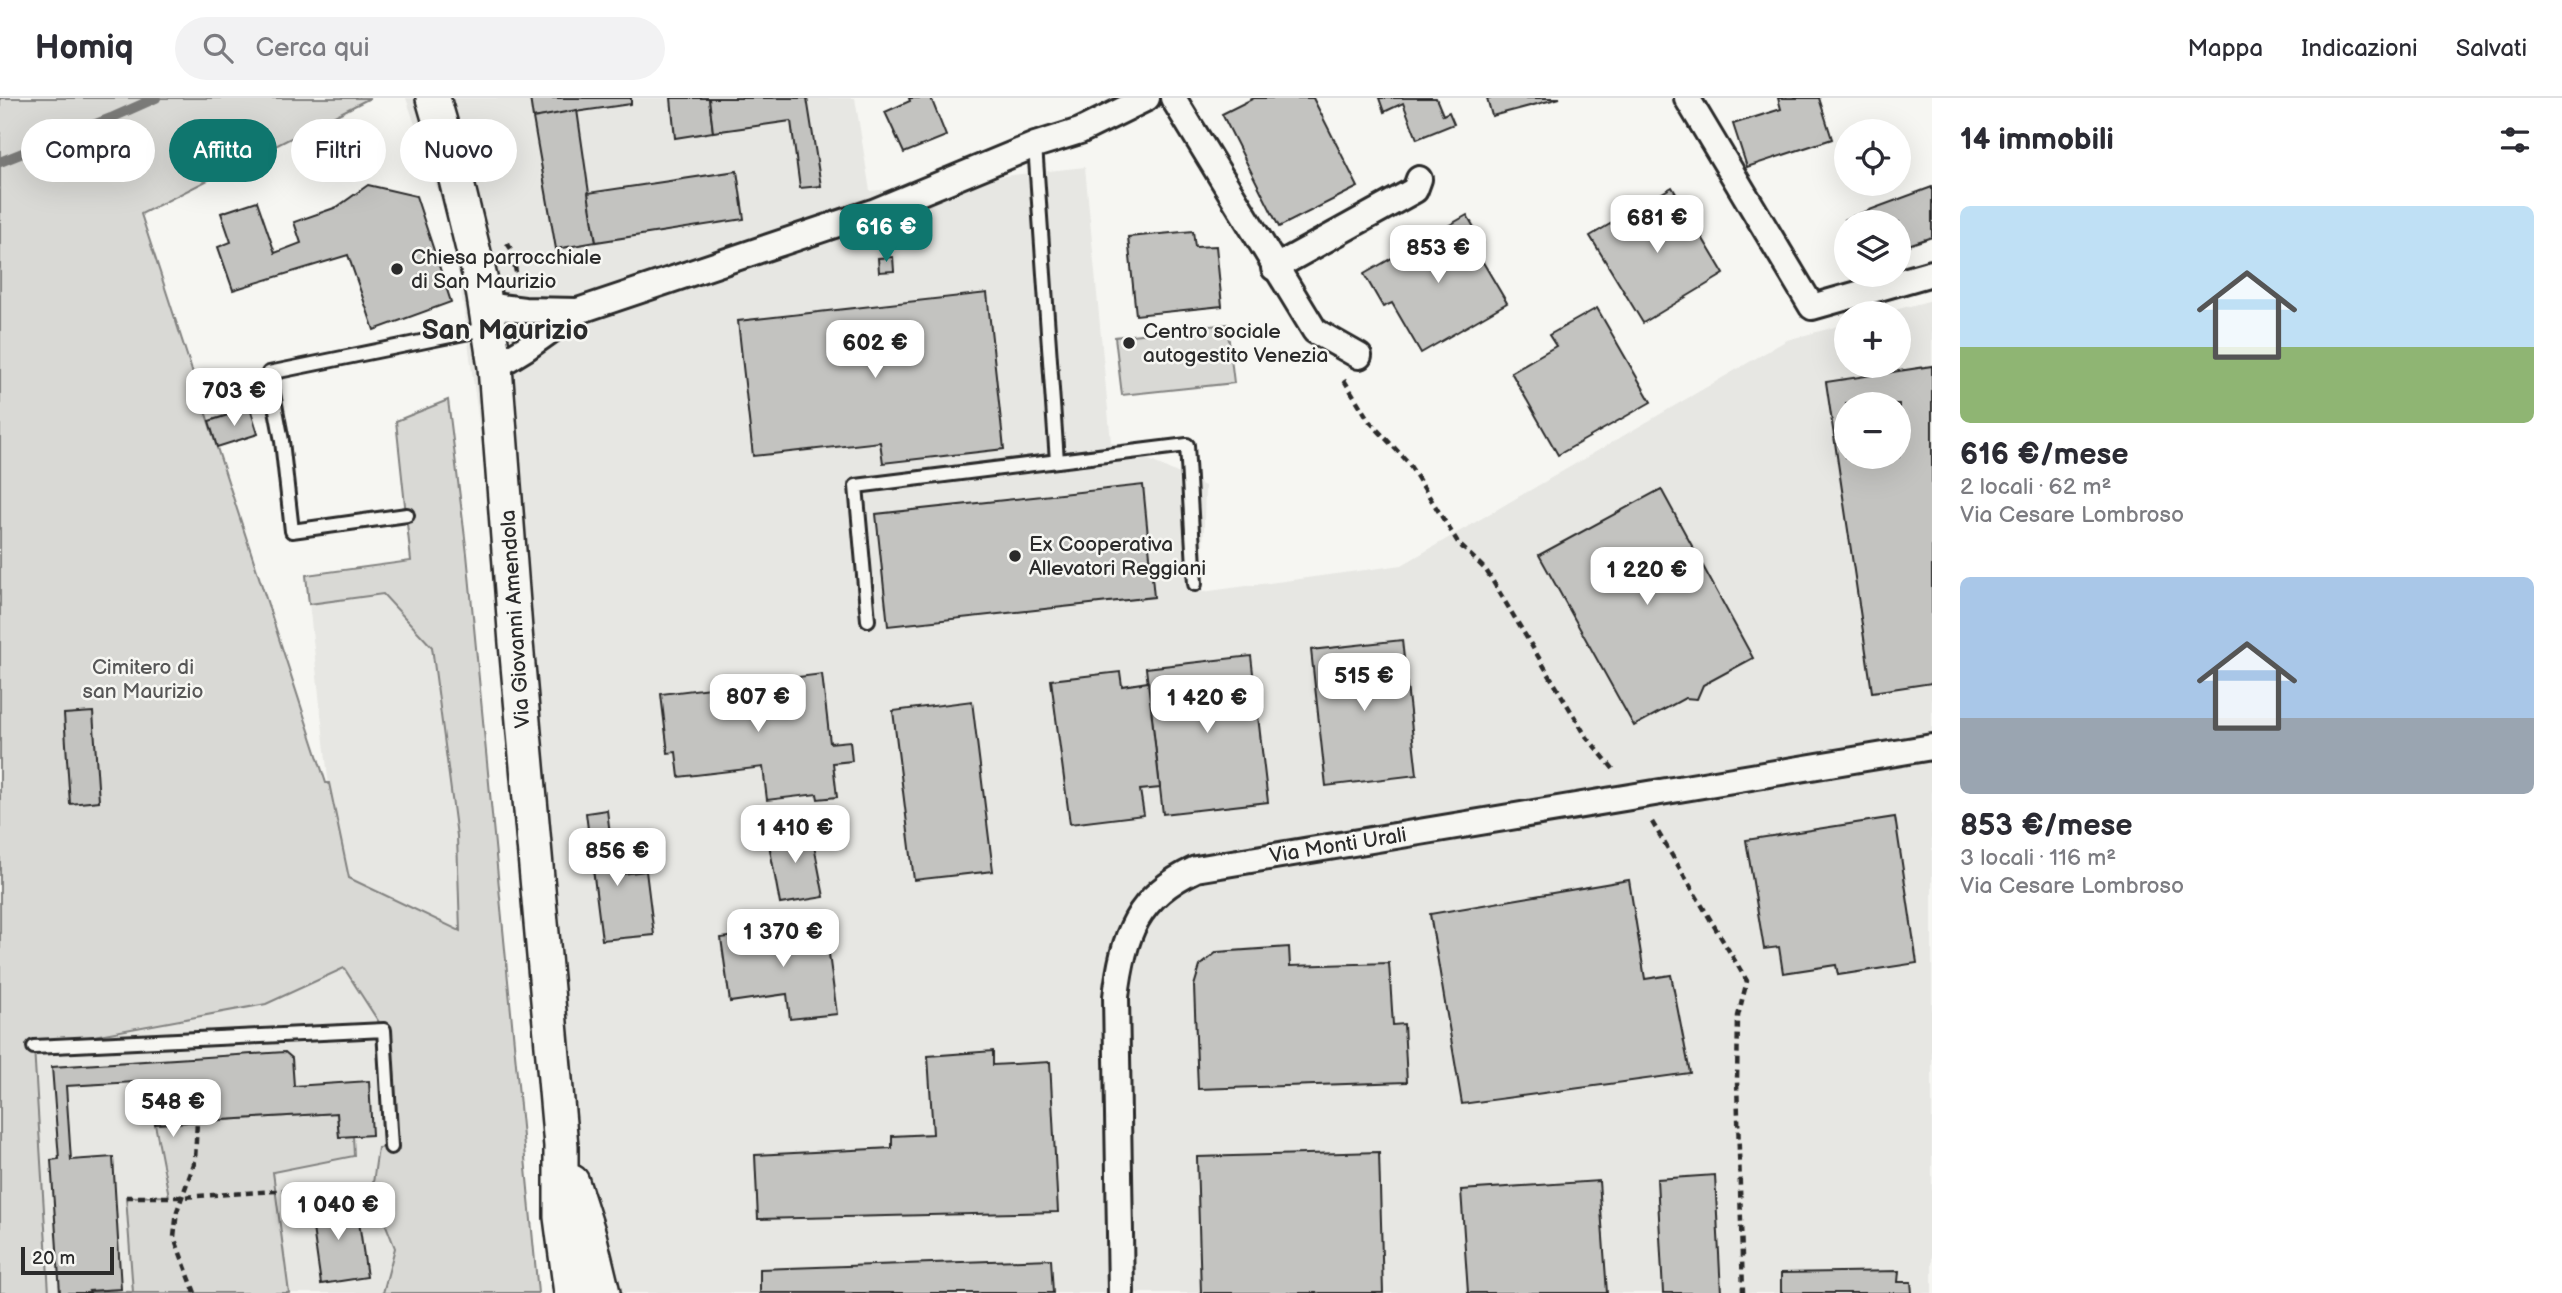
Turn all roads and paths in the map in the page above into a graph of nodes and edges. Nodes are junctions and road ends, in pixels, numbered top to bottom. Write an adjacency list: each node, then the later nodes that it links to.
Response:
1 (433, 98): 10 (main road, Via Giovanni Amendola)
2 (1147, 98): 5 (street)
3 (1173, 98): 7 (street)
4 (1687, 98): 8 (street)
5 (1035, 145): 9 (street); 14 (lane)
6 (1419, 179): 7 (street)
7 (1275, 268): 11 (street)
8 (1932, 273)
9 (578, 311): 10 (street); 12 (street)
10 (487, 316): 12 (main road, Via Giovanni Amendola); 15 (lane)
11 (1359, 356)
12 (495, 367): 22 (main road, Via Giovanni Amendola)
13 (1342, 377): 19 (path)
14 (1057, 461): 16 (lane); 17 (lane)
15 (407, 515)
16 (1195, 584)
17 (868, 620)
18 (1932, 747): 19 (street, Via Monti Urali)
19 (1641, 794): 30 (street, Via Monti Urali); 31 (path)
20 (34, 1047): 23 (lane)
21 (197, 1121): 26 (path)
22 (561, 1146): 28 (main road, Via Giovanni Amendola); 29 (main road, Via Giovanni Amendola)
23 (391, 1147)
24 (322, 1188): 26 (path)
25 (126, 1196): 26 (path)
26 (182, 1197): 27 (path)
27 (195, 1293)
28 (571, 1293)
29 (603, 1293)
30 (1121, 1293)
31 (1743, 1293)

